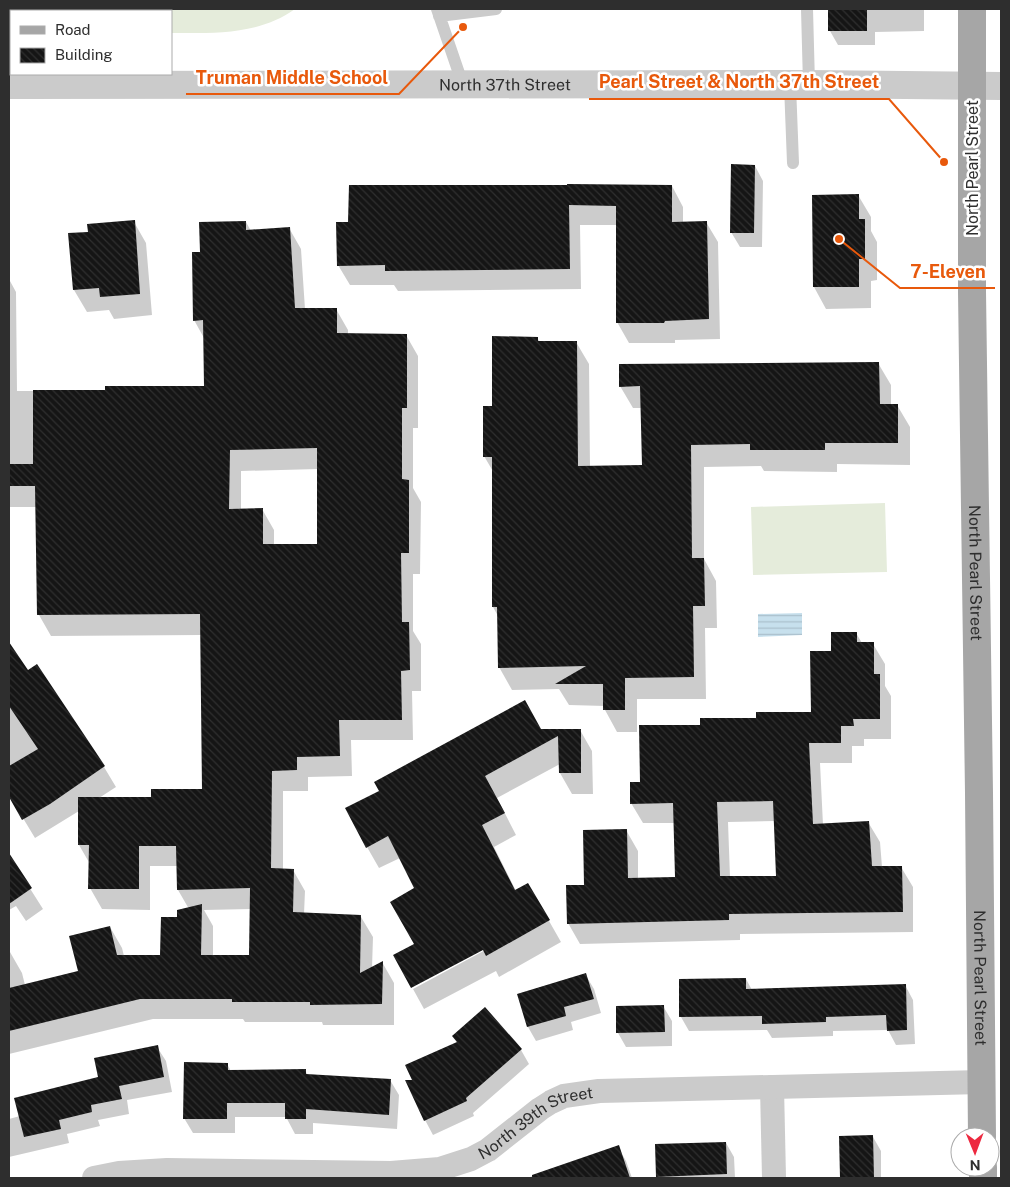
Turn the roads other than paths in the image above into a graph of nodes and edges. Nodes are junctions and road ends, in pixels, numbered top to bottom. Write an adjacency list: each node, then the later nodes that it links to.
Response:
1 (496, 9): 4 (lane)
2 (807, 9): 5 (lane)
3 (972, 9): 8 (main road, North Pearl Street)
4 (438, 12): 7 (lane)
5 (799, 84): 7 (street, North 37th Street); 8 (street, North 37th Street); 10 (lane)
6 (9, 85): 7 (street, North 37th Street)
7 (463, 85)
8 (973, 86): 9 (street, North 37th Street); 11 (main road, North Pearl Street)
9 (1001, 86)
10 (793, 163)
11 (982, 1082): 12 (street, North 39th Street); 13 (main road, North Pearl Street)
12 (772, 1087): 14 (street, North 39th Street); 15 (street)
13 (982, 1127)
14 (94, 1178)
15 (774, 1178)

